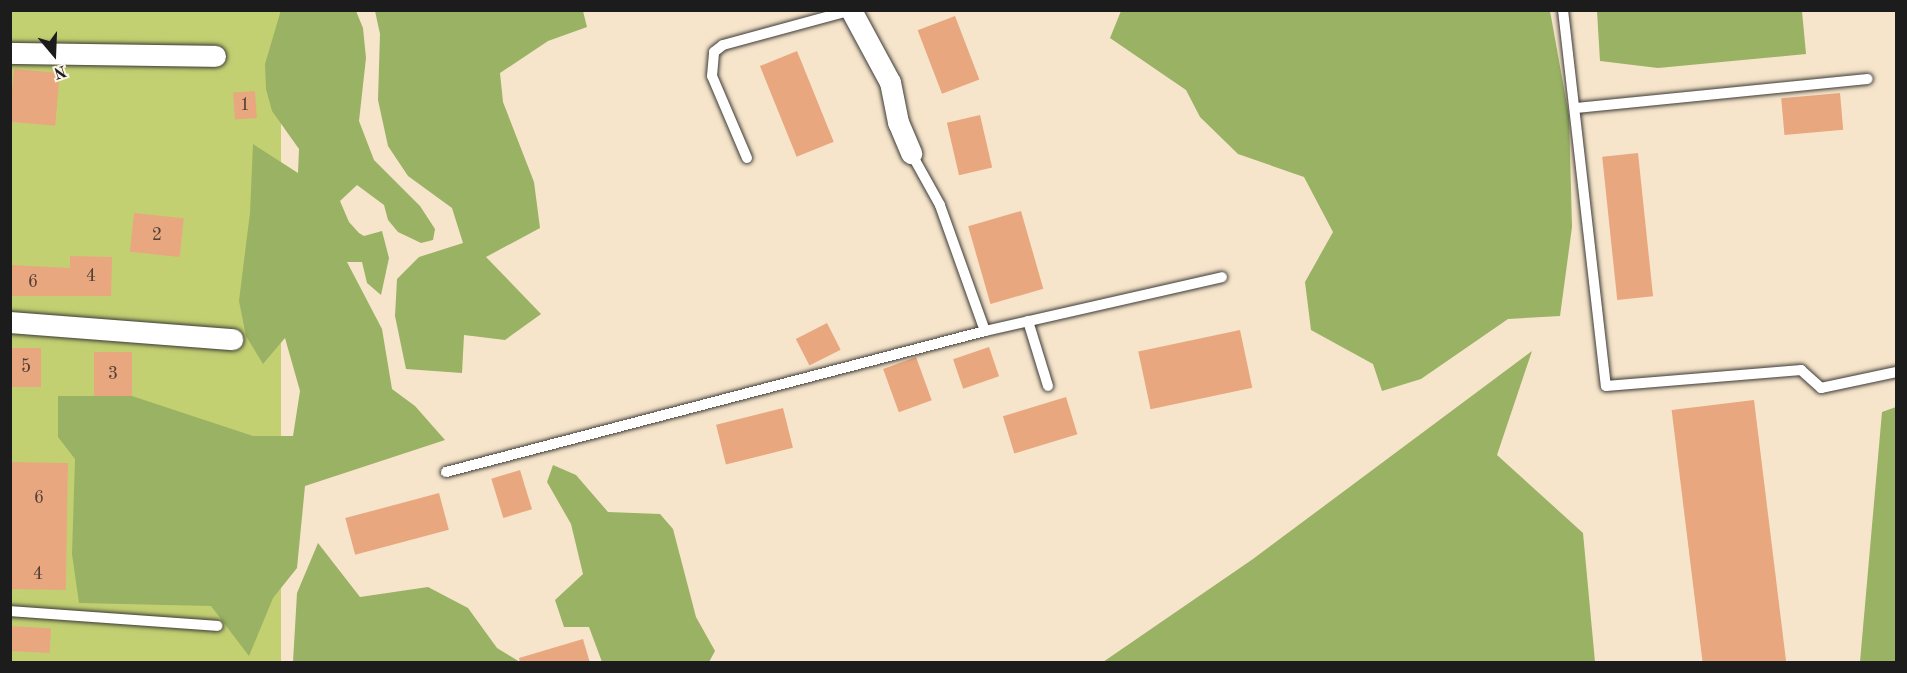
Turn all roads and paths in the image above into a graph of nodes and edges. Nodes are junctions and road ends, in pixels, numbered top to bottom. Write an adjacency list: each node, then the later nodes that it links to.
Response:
1 (1563, 10): 6 (lane)
2 (852, 11): 7 (street); 8 (lane)
3 (10, 53): 4 (street)
4 (215, 56)
5 (1868, 79): 6 (lane)
6 (1576, 108): 14 (lane)
7 (911, 153): 12 (lane)
8 (747, 158)
9 (1222, 277): 10 (lane)
10 (1028, 321): 12 (lane); 15 (lane)
11 (10, 322): 13 (street)
12 (985, 331): 16 (lane)
13 (232, 339)
14 (1896, 372)
15 (1048, 386)
16 (446, 472)
17 (10, 610): 18 (lane)
18 (217, 626)

